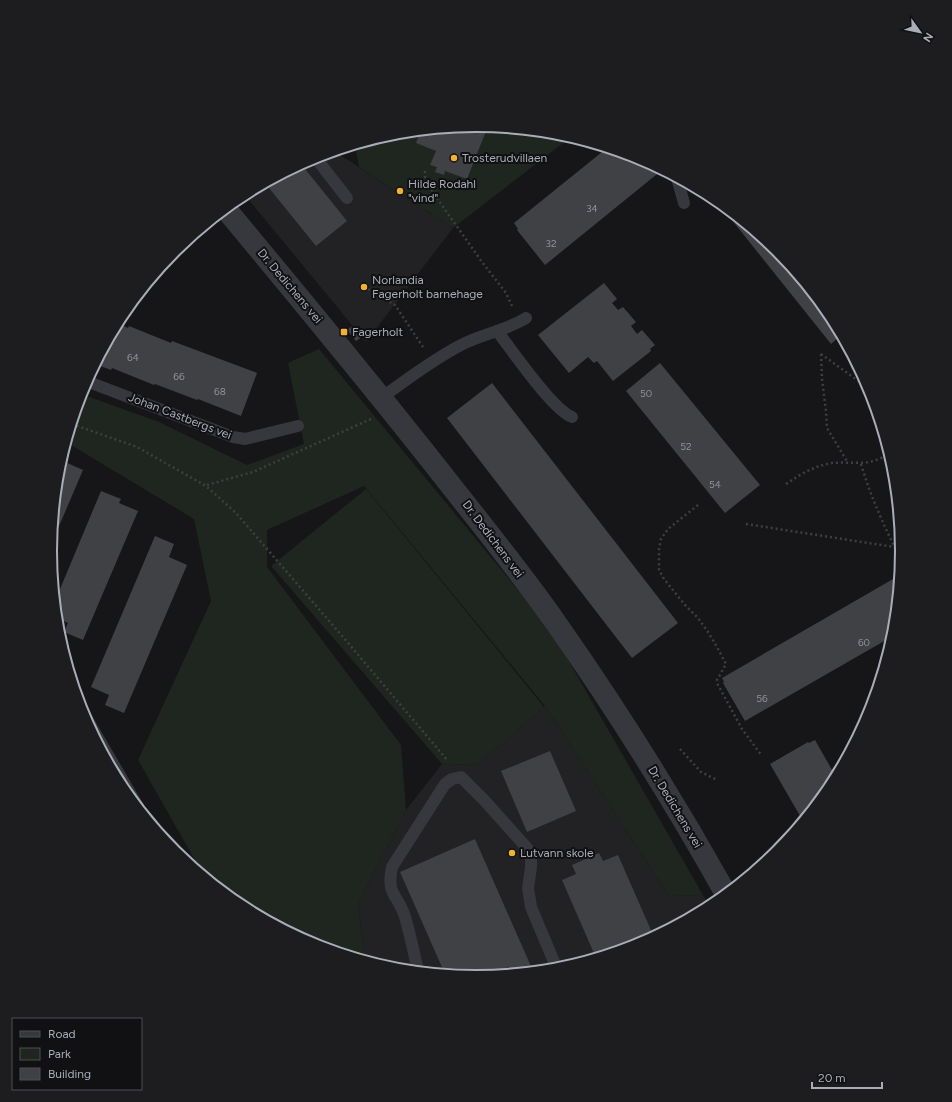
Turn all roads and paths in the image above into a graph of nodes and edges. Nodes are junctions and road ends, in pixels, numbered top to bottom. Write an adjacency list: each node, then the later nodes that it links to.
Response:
1 (319, 163): 4 (lane)
2 (424, 171): 8 (path)
3 (679, 184): 5 (lane)
4 (347, 198)
5 (684, 203)
6 (229, 213): 13 (street, Dr. Dedichens vei)
7 (368, 289): 10 (path)
8 (522, 320): 9 (lane)
9 (497, 331): 10 (lane); 14 (lane)
10 (432, 361): 13 (lane)
11 (858, 381): 18 (path)
12 (92, 383): 16 (lane, Johan Castbergs vei)
13 (379, 407): 21 (path); 29 (street, Dr. Dedichens vei)
14 (572, 416)
15 (76, 425): 21 (path)
16 (298, 426)
17 (884, 457): 19 (path)
18 (848, 464): 19 (path); 20 (path)
19 (861, 464): 24 (path)
20 (786, 484)
21 (206, 486): 27 (path)
22 (698, 505): 26 (path)
23 (746, 524): 24 (path)
24 (894, 547)
25 (680, 749): 28 (path)
26 (762, 756)
27 (461, 777): 30 (lane); 31 (lane)
28 (717, 780)
29 (723, 889)
30 (554, 963)
31 (417, 965)

